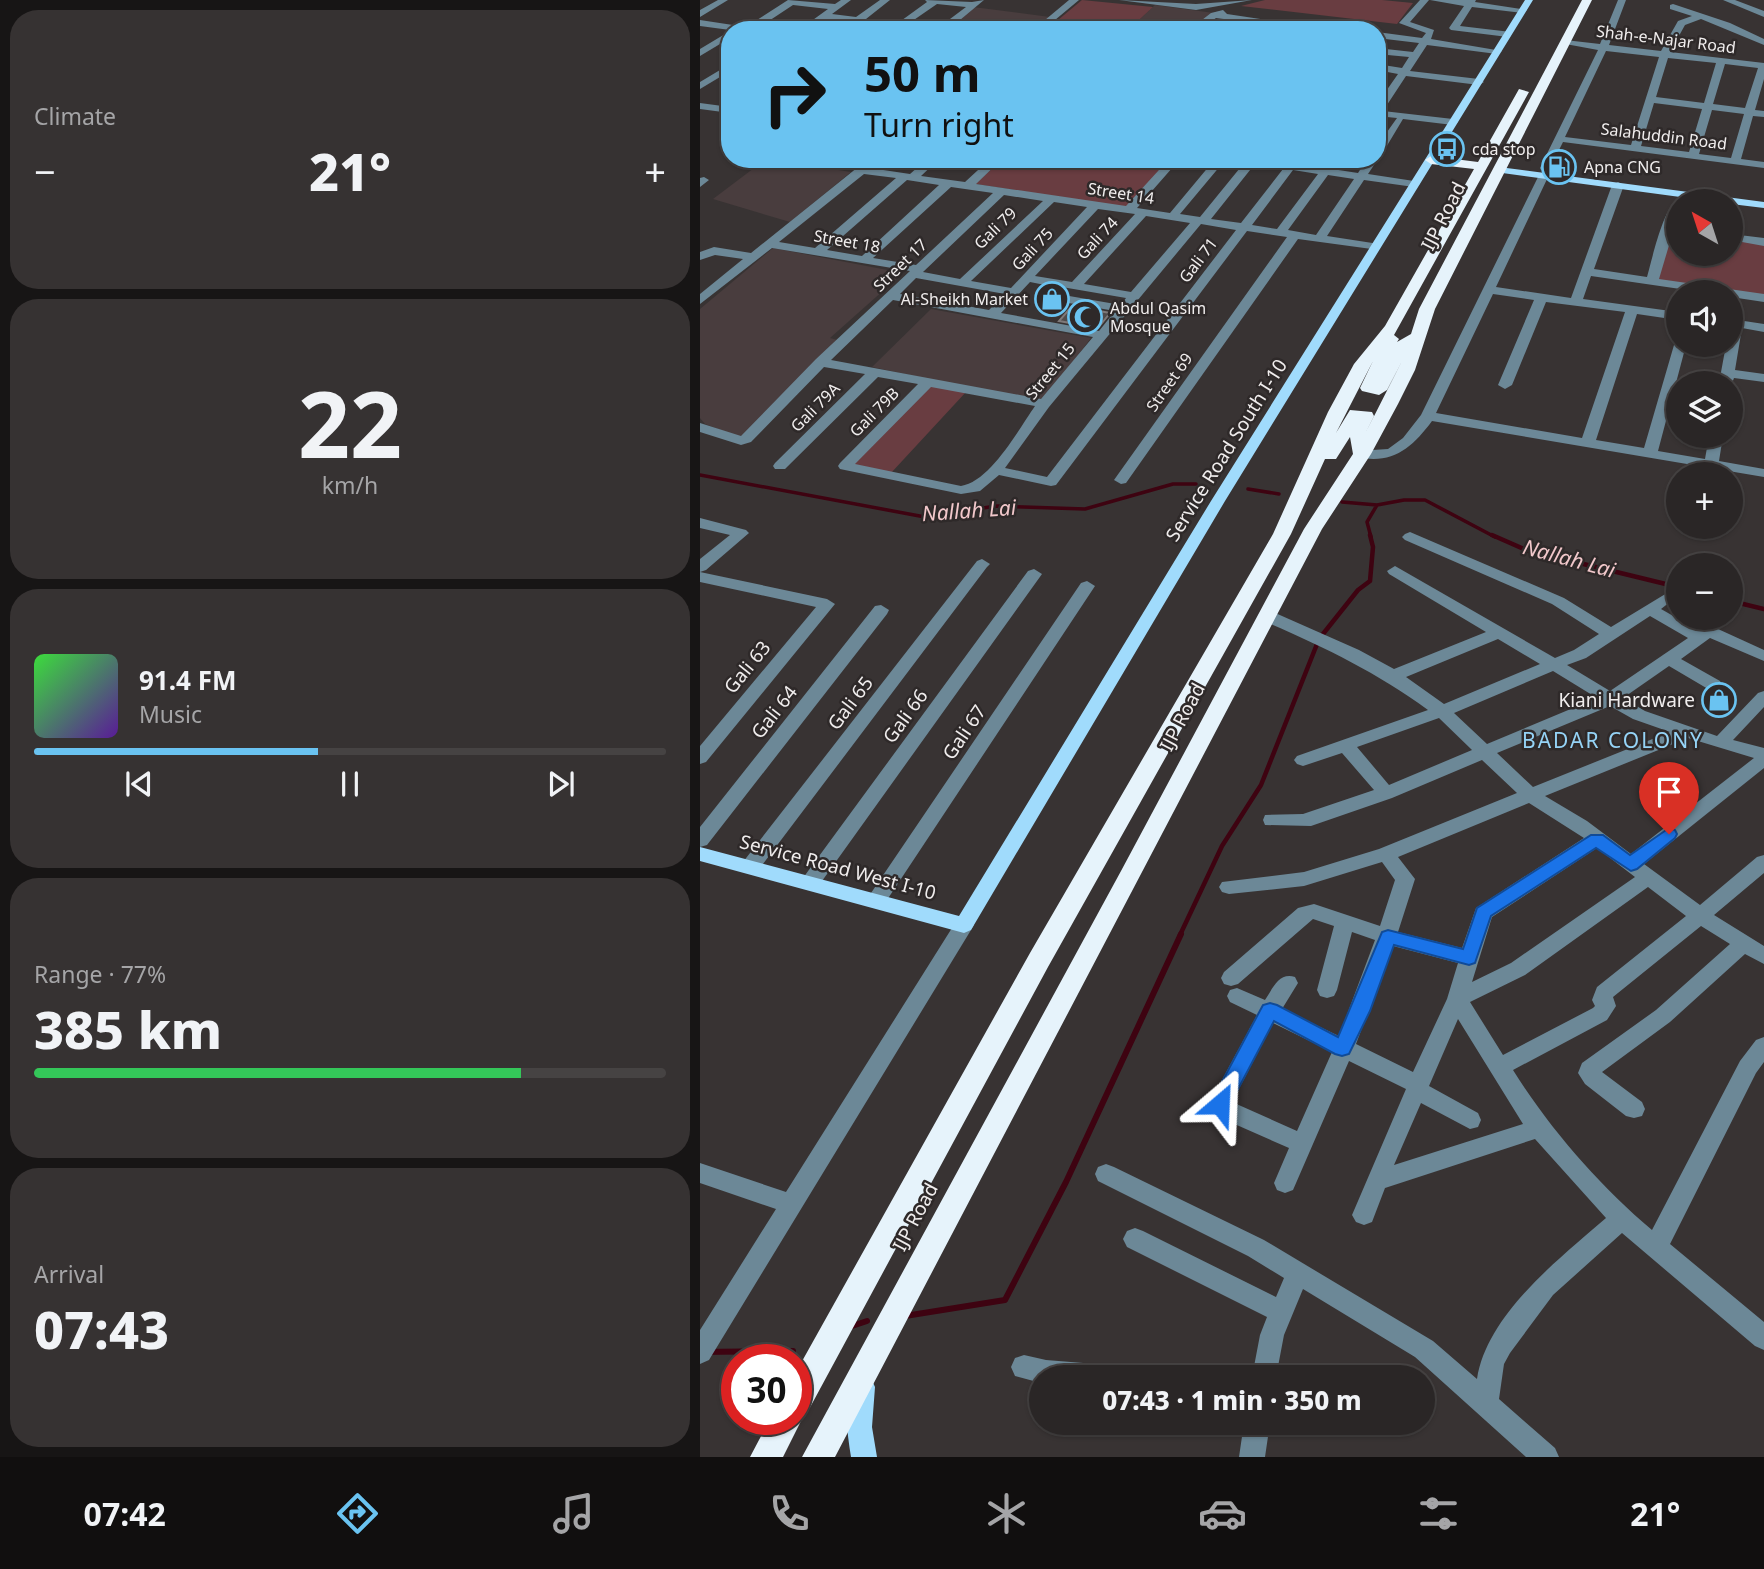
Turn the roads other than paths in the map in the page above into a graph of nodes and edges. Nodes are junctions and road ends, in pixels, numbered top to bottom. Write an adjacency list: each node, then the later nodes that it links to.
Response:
1 (724, 0): 24 (street)
2 (847, 0): 21 (street)
3 (882, 0): 31 (street)
4 (929, 0): 5 (street)
5 (936, 0): 19 (street); 32 (street)
6 (1075, 0): 34 (street)
7 (1122, 0): 20 (street)
8 (1248, 0): 20 (street)
9 (1418, 0): 10 (street)
10 (1424, 0): 44 (street)
11 (1434, 0): 18 (street)
12 (1529, 0): 23 (main road, Service Road South I-10)
13 (1573, 0): 81 (highway, IJP Road)
14 (1587, 0): 46 (highway, IJP Road)
15 (1622, 0): 47 (street)
16 (1727, 0): 25 (street)
17 (793, 1): 21 (street); 29 (street)
18 (1471, 2): 23 (street); 41 (street)
19 (977, 3): 33 (street)
20 (1230, 4): 26 (street)
21 (837, 7): 27 (street)
22 (1673, 7): 28 (street)
23 (1523, 10): 41 (main road, Service Road South I-10)
24 (702, 12)
25 (1764, 14)
26 (1214, 15): 35 (street); 36 (street)
27 (823, 16): 30 (street); 31 (street)
28 (1701, 16): 45 (street); 52 (street)
29 (762, 21)
30 (816, 21)
31 (857, 21)
32 (906, 21)
33 (954, 21)
34 (1048, 21)
35 (1205, 21)
36 (1246, 21)
37 (700, 23): 38 (street)
38 (721, 26)
39 (700, 29): 40 (street)
40 (721, 32)
41 (1508, 34): 48 (main road, Service Road South I-10)
42 (1386, 36): 44 (street)
43 (721, 40): 50 (street)
44 (1426, 42): 48 (street); 51 (street)
45 (1764, 42)
46 (1565, 44): 47 (street, Shah-e-Najar Road); 81 (highway, IJP Road)
47 (1603, 48): 52 (street, Shah-e-Najar Road); 75 (street)
48 (1497, 51): 58 (main road, Service Road South I-10)
49 (1386, 52): 51 (street)
50 (700, 53)
51 (1416, 55): 56 (street)
52 (1664, 55): 53 (street, Shah-e-Najar Road); 63 (street)
53 (1721, 61): 54 (street, Shah-e-Najar Road); 65 (street)
54 (1763, 66): 68 (street)
55 (1386, 69): 56 (street)
56 (1403, 72): 58 (street); 61 (street)
57 (721, 73): 59 (street)
58 (1479, 82): 74 (main road, Service Road South I-10)
59 (700, 86)
60 (1386, 87): 61 (street)
61 (1391, 88): 62 (street)
62 (1386, 97)
63 (1650, 99): 65 (street); 77 (street)
64 (700, 106): 66 (street)
65 (1707, 107): 68 (street); 78 (street)
66 (721, 108)
67 (721, 109): 71 (street)
68 (1749, 112): 69 (street); 80 (street)
69 (1764, 114)
70 (1386, 115): 74 (street)
71 (700, 116)
72 (1386, 117): 73 (street)
73 (1399, 121): 74 (street); 76 (street)
74 (1452, 125): 79 (main road, Service Road South I-10)
75 (1560, 139): 77 (street, Salahuddin Road); 95 (street)
76 (1386, 140)
77 (1634, 148): 78 (street, Salahuddin Road)
78 (1693, 156): 80 (street, Salahuddin Road)
79 (1432, 157): 81 (highway); 99 (main road, Service Road South I-10)
80 (1735, 161): 82 (street, Salahuddin Road)
81 (1492, 164): 95 (main road); 148 (highway, IJP Road); 150 (highway, IJP Road)
82 (1764, 164)
83 (864, 168): 93 (street, Street 18)
84 (922, 168): 96 (street)
85 (987, 168): 101 (street)
86 (1167, 168): 109 (street)
87 (1213, 168): 111 (street)
88 (1245, 168): 112 (street, Street 15)
89 (1289, 168): 113 (street, Gali 71)
90 (1311, 168): 94 (street)
91 (1328, 168): 94 (street)
92 (1368, 168): 97 (street)
93 (862, 170): 96 (street, Street 14); 119 (street, Street 18)
94 (1325, 172): 97 (street); 114 (street)
95 (1543, 172): 100 (main road); 105 (main road); 134 (street)
96 (909, 177): 98 (street, Street 14); 122 (street)
97 (1362, 177): 99 (street); 116 (street)
98 (948, 183): 101 (street, Street 14); 125 (street)
99 (1415, 184): 121 (main road, Service Road South I-10)
100 (1618, 185): 103 (main road); 127 (street)
101 (967, 186): 102 (street, Street 14)
102 (1001, 191): 104 (street, Street 14); 126 (street, Street 17)
103 (1666, 196)
104 (1052, 198): 107 (street, Street 14); 131 (street, Gali 79)
105 (1764, 199)
106 (1743, 204): 108 (main road)
107 (1095, 205): 109 (street, Street 14); 128 (street, Gali 75)
108 (1764, 205)
109 (1129, 210): 110 (street, Street 14)
110 (1143, 212): 111 (street, Street 14); 133 (street, Gali 74)
111 (1172, 216): 112 (street, Street 14)
112 (1200, 221): 113 (street, Street 14); 138 (street, Street 15)
113 (1244, 227): 114 (street, Street 14); 170 (street, Gali 71)
114 (1280, 233): 115 (street, Street 14)
115 (1295, 235): 116 (street, Street 14); 171 (street, Street 69)
116 (1320, 238): 121 (street, Street 14)
117 (1743, 239): 118 (street)
118 (1764, 242)
119 (769, 244): 122 (street, Street 18); 124 (street, Street 18)
120 (1666, 246): 129 (street)
121 (1375, 247): 219 (main road, Service Road South I-10)
122 (818, 252): 125 (street, Street 18)
123 (700, 256): 124 (street)
124 (753, 257): 141 (street, Street 18)
125 (864, 260): 126 (street, Street 18)
126 (916, 272): 131 (street, Street 18); 137 (street, Street 17)
127 (1588, 272): 129 (street); 142 (street)
128 (1027, 278): 130 (street); 135 (street, Gali 75)
129 (1652, 281): 132 (street)
130 (1053, 282): 133 (street); 143 (street)
131 (962, 283): 135 (street, Street 18)
132 (1666, 283)
133 (1075, 286): 138 (street)
134 (1488, 290): 139 (street); 160 (street)
135 (1014, 292): 146 (street, Gali 75)
136 (1743, 295): 140 (street)
137 (891, 296): 146 (street); 153 (street, Street 17)
138 (1135, 296): 143 (street, Street 15)
139 (1542, 297): 142 (street); 158 (street)
140 (1764, 298)
141 (700, 300)
142 (1576, 302): 144 (street)
143 (1124, 309): 151 (street, Street 15)
144 (1632, 310): 145 (street); 162 (street)
145 (1666, 314)
146 (992, 315): 151 (street)
147 (1743, 325): 149 (street)
148 (1392, 328): 150 (highway); 167 (highway, IJP Road)
149 (1764, 328)
150 (1418, 334): 164 (highway, IJP Road)
151 (1102, 335): 159 (street, Street 15)
152 (1677, 357): 163 (street)
153 (821, 362): 154 (street); 161 (street)
154 (875, 372): 157 (street); 166 (street, Gali 79A)
155 (1743, 378): 156 (street)
156 (1764, 378)
157 (928, 382): 159 (street); 170 (street, Gali 79B)
158 (1505, 385)
159 (1044, 404): 170 (street, Street 15)
160 (1428, 416): 162 (street); 164 (street)
161 (700, 427)
162 (1588, 442): 163 (street)
163 (1650, 453): 165 (street)
164 (1362, 454): 167 (highway); 184 (highway, IJP Road)
165 (1705, 462)
166 (780, 466)
167 (1311, 468): 252 (highway, IJP Road)
168 (1743, 469): 169 (street)
169 (1764, 473)
170 (990, 476)
171 (1121, 480)
172 (700, 523): 175 (street)
173 (1410, 537): 188 (street)
174 (982, 564): 212 (street, Gali 65)
175 (700, 567)
176 (1395, 571): 187 (street)
177 (1034, 574): 214 (street, Gali 66)
178 (700, 577): 202 (street, Gali 63)
179 (1087, 586): 216 (street, Gali 67)
180 (1666, 599): 182 (street)
181 (881, 610): 207 (street, Gali 64)
182 (1650, 610): 183 (street); 188 (street)
183 (1666, 615)
184 (1266, 616): 192 (street); 253 (highway, IJP Road)
185 (1708, 630): 190 (street)
186 (1711, 630): 189 (street)
187 (1498, 632): 191 (street); 192 (street)
188 (1612, 635): 191 (street)
189 (1764, 656)
190 (1669, 659): 193 (street); 195 (street)
191 (1552, 665): 195 (street); 196 (street)
192 (1393, 676): 196 (street)
193 (1714, 685)
194 (1764, 697): 198 (street)
195 (1610, 699): 197 (street); 200 (street)
196 (1442, 711): 199 (street); 200 (street)
197 (1686, 732): 198 (street); 205 (street)
198 (1720, 743): 201 (street)
199 (1346, 746): 203 (street); 204 (street)
200 (1484, 752): 204 (street); 205 (street)
201 (1764, 757): 213 (street)
202 (700, 758)
203 (1303, 761)
204 (1386, 793): 206 (street)
205 (1531, 796): 208 (street); 210 (street)
206 (1272, 820)
207 (700, 839)
208 (1597, 839): 213 (street); 223 (street)
209 (700, 854): 212 (main road, Service Road West I-10)
210 (1386, 854): 215 (street); 220 (street)
211 (1764, 862): 217 (street)
212 (750, 867): 214 (main road, Service Road West I-10)
213 (1635, 874): 217 (street); 226 (street)
214 (810, 883): 216 (main road, Service Road West I-10)
215 (1229, 887)
216 (876, 901): 219 (main road, Service Road West I-10)
217 (1700, 916): 221 (street); 230 (street)
218 (1345, 922): 220 (street); 225 (street); 227 (street)
219 (964, 925): 240 (street)
220 (1388, 937): 223 (street); 229 (street)
221 (1742, 945): 222 (street); 232 (street)
222 (1764, 956)
223 (1469, 958): 226 (street)
224 (1288, 983): 227 (street)
225 (1327, 990)
226 (1457, 999): 230 (street); 231 (street)
227 (1270, 1010): 229 (street); 235 (street)
228 (1764, 1046): 244 (street)
229 (1342, 1048): 231 (street); 235 (street)
230 (1498, 1068): 234 (street)
231 (1418, 1088): 233 (street); 238 (street)
232 (1634, 1109)
233 (1470, 1120)
234 (1540, 1128): 238 (street); 242 (street)
235 (1303, 1144): 239 (street)
236 (700, 1173): 240 (street)
237 (1106, 1174): 245 (street)
238 (1376, 1181): 241 (street)
239 (1285, 1183)
240 (791, 1204): 248 (street)
241 (1364, 1215)
242 (1622, 1219): 244 (street); 254 (street)
243 (1135, 1239): 246 (street)
244 (1656, 1247): 247 (street)
245 (1298, 1273): 246 (street); 254 (street)
246 (1281, 1312): 249 (street)
247 (1764, 1338)
248 (700, 1352)
249 (1266, 1365)
250 (1024, 1367): 251 (street)
251 (1029, 1368)
252 (812, 1373)
253 (863, 1373): 258 (highway, IJP Road); 259 (main road)
254 (1486, 1404): 261 (street)
255 (778, 1435): 257 (highway)
256 (1255, 1435): 260 (street)
257 (766, 1457)
258 (818, 1457)
259 (864, 1457)
260 (1252, 1457)
261 (1546, 1457)

